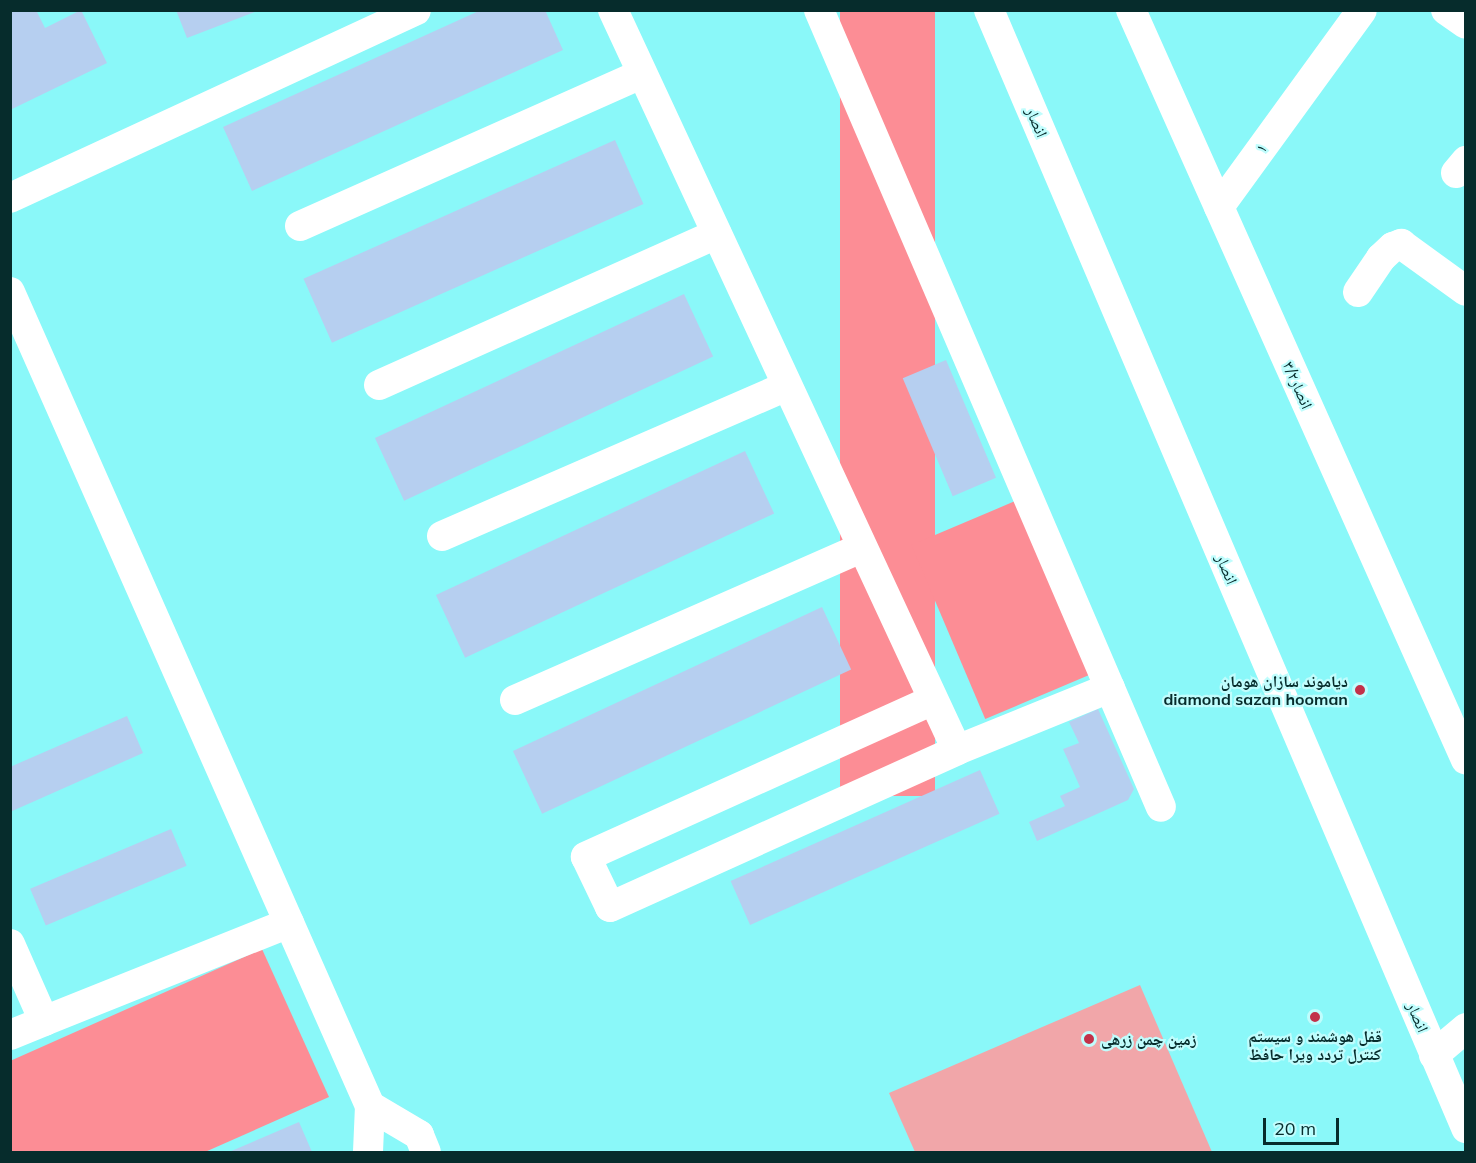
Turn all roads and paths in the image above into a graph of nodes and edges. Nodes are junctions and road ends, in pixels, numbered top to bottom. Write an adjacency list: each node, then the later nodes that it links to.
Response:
1 (416, 10): 10 (street)
2 (613, 10): 9 (street)
3 (819, 10): 21 (street)
4 (989, 10): 32 (street, انصار)
5 (1362, 10): 11 (street, ۱)
6 (1446, 10): 8 (street)
7 (1139, 15): 11 (street, انصار۳/۲)
8 (1466, 24)
9 (642, 74): 12 (street); 13 (street)
10 (10, 198)
11 (1219, 207): 25 (street, انصار۳/۲)
12 (300, 226)
13 (717, 234): 17 (street); 18 (street)
14 (1466, 291): 16 (street)
15 (10, 292): 27 (street)
16 (1358, 292)
17 (379, 385)
18 (787, 386): 19 (street); 20 (street)
19 (442, 536)
20 (861, 548): 22 (street); 23 (street)
21 (1110, 688): 24 (street); 26 (street)
22 (515, 700)
23 (933, 700): 24 (street); 24 (street)
24 (957, 750)
25 (1466, 760)
26 (1161, 807)
27 (289, 922): 29 (street); 33 (street)
28 (10, 944): 29 (street)
29 (44, 1020): 31 (street)
30 (1466, 1028): 32 (street)
31 (10, 1035)
32 (1434, 1055): 34 (street, انصار)
33 (370, 1106): 35 (street); 36 (street)
34 (1466, 1128)
35 (368, 1152)
36 (426, 1152)

